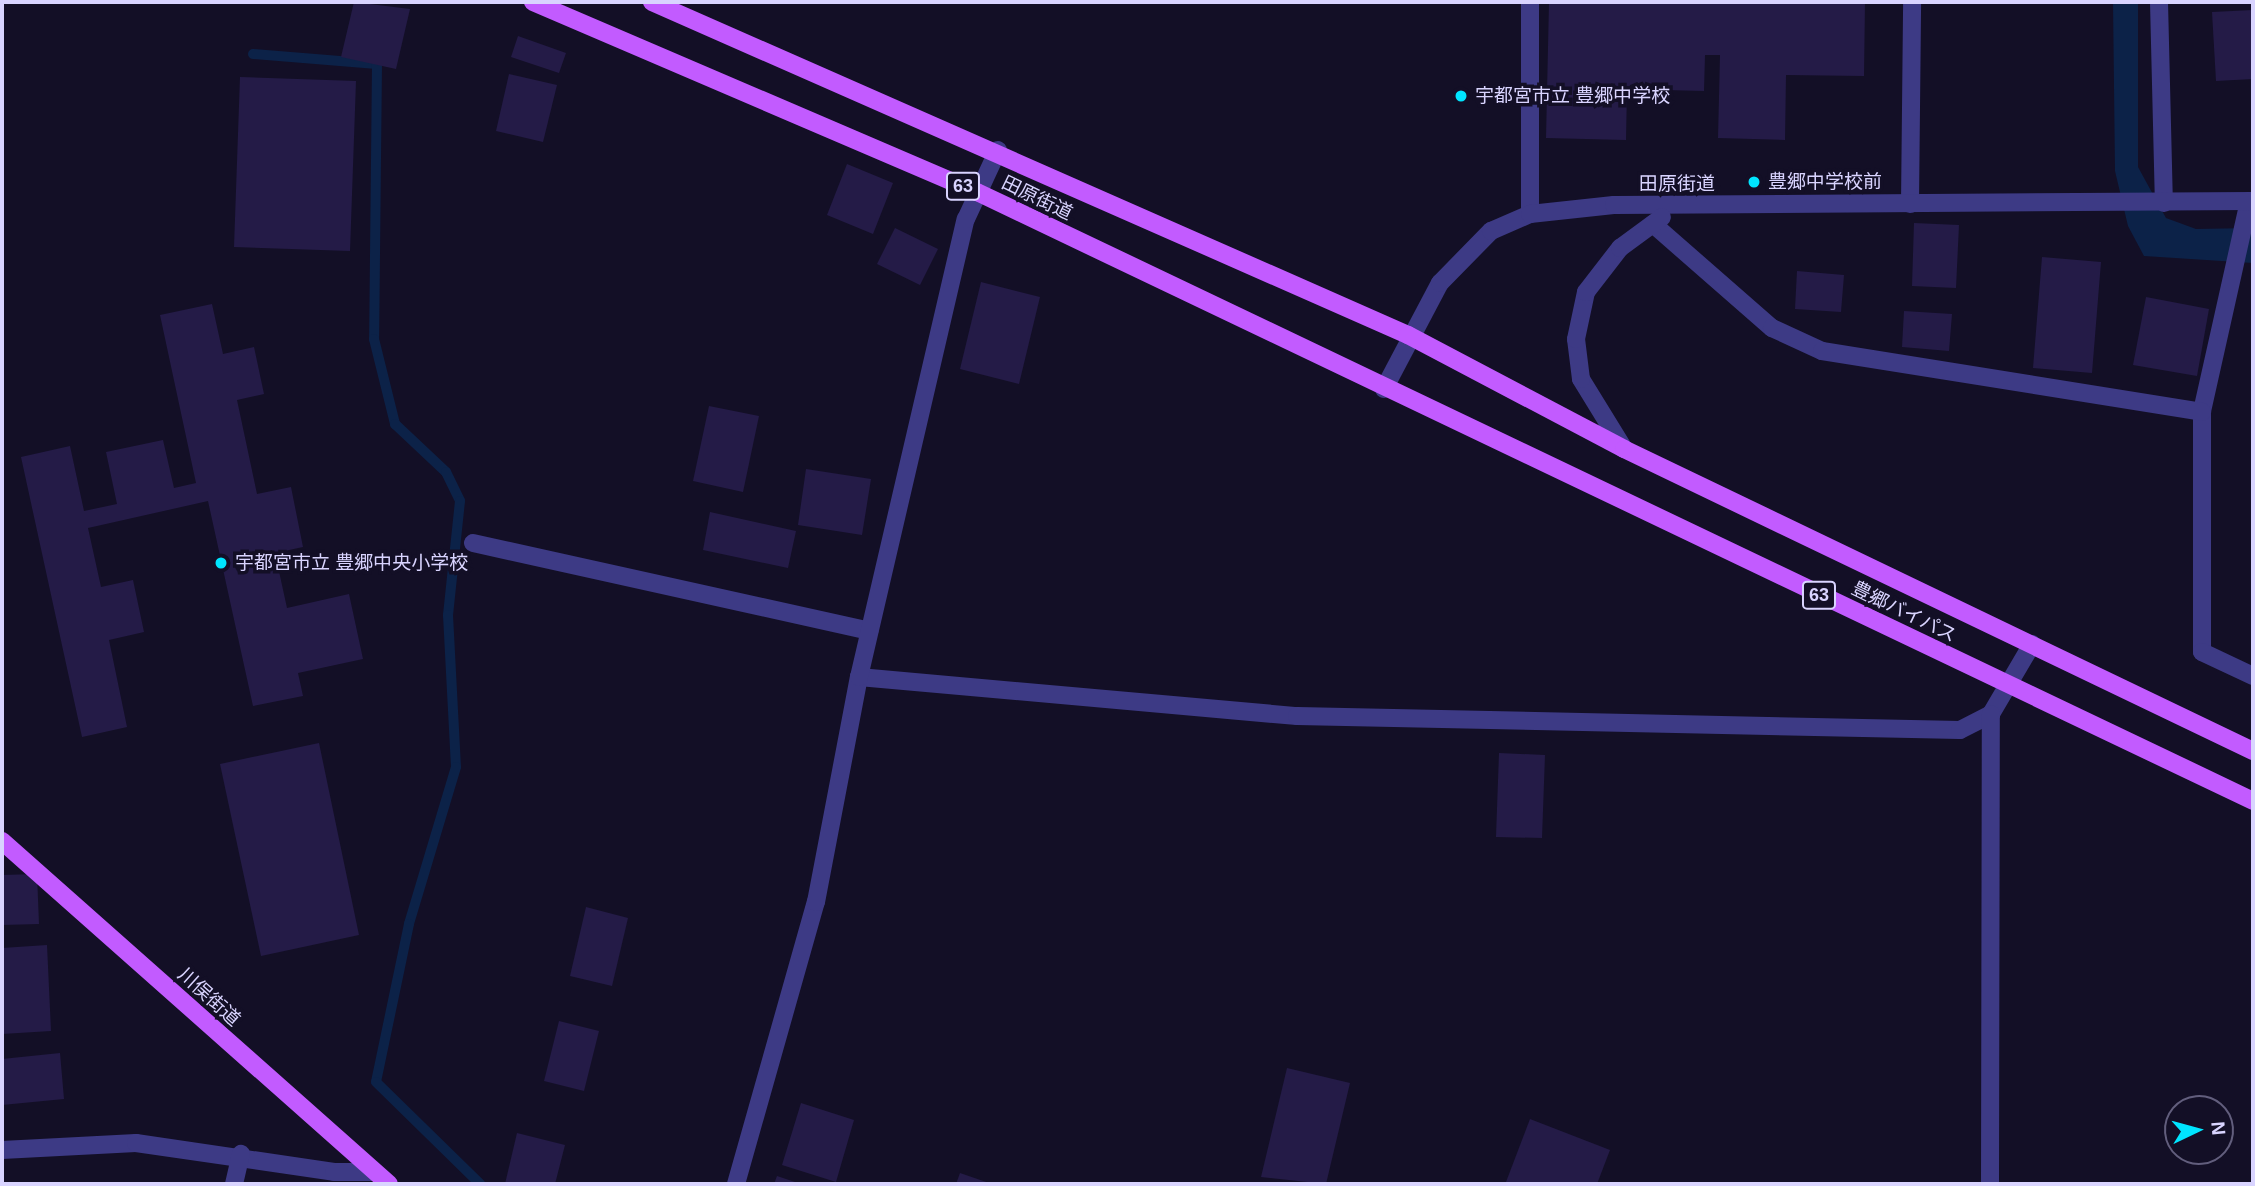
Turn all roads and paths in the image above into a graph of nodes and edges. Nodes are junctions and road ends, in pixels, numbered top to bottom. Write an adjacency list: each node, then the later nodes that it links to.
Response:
1 (533, 2): 7 (main road, 田原街道 / 63)
2 (652, 2): 6 (main road, 田原街道 / 63)
3 (1530, 2): 12 (street)
4 (1912, 2): 10 (street)
5 (2159, 2): 9 (street)
6 (998, 150): 7 (street); 14 (main road, 田原街道 / 63)
7 (976, 192): 15 (main road, 田原街道 / 63); 19 (street)
8 (2251, 201): 9 (street, 田原街道); 16 (street)
9 (2164, 203): 10 (street, 田原街道)
10 (1910, 204): 11 (street, 田原街道)
11 (1679, 205): 12 (street, 田原街道); 13 (street)
12 (1530, 214): 14 (street, 田原街道)
13 (1653, 224): 16 (street); 17 (street)
14 (1408, 335): 15 (street, 田原街道); 17 (main road, 豊郷バイパス / 63)
15 (1384, 389): 23 (main road, 豊郷バイパス / 63)
16 (2202, 412): 21 (street)
17 (1624, 449): 20 (main road, 豊郷バイパス / 63)
18 (473, 543): 19 (street)
19 (869, 631): 22 (street)
20 (2032, 644): 23 (street); 25 (main road, 豊郷バイパス / 63)
21 (2253, 676)
22 (859, 677): 24 (street); 33 (street)
23 (2010, 687): 24 (street); 26 (main road, 豊郷バイパス / 63)
24 (1991, 714): 34 (street)
25 (2253, 751)
26 (2253, 801)
27 (2, 841): 30 (main road, 川俣街道)
28 (2, 1150): 29 (street)
29 (241, 1154): 30 (street); 31 (street)
30 (374, 1172): 32 (main road, 川俣街道)
31 (234, 1184)
32 (389, 1184)
33 (736, 1184)
34 (1990, 1184)

